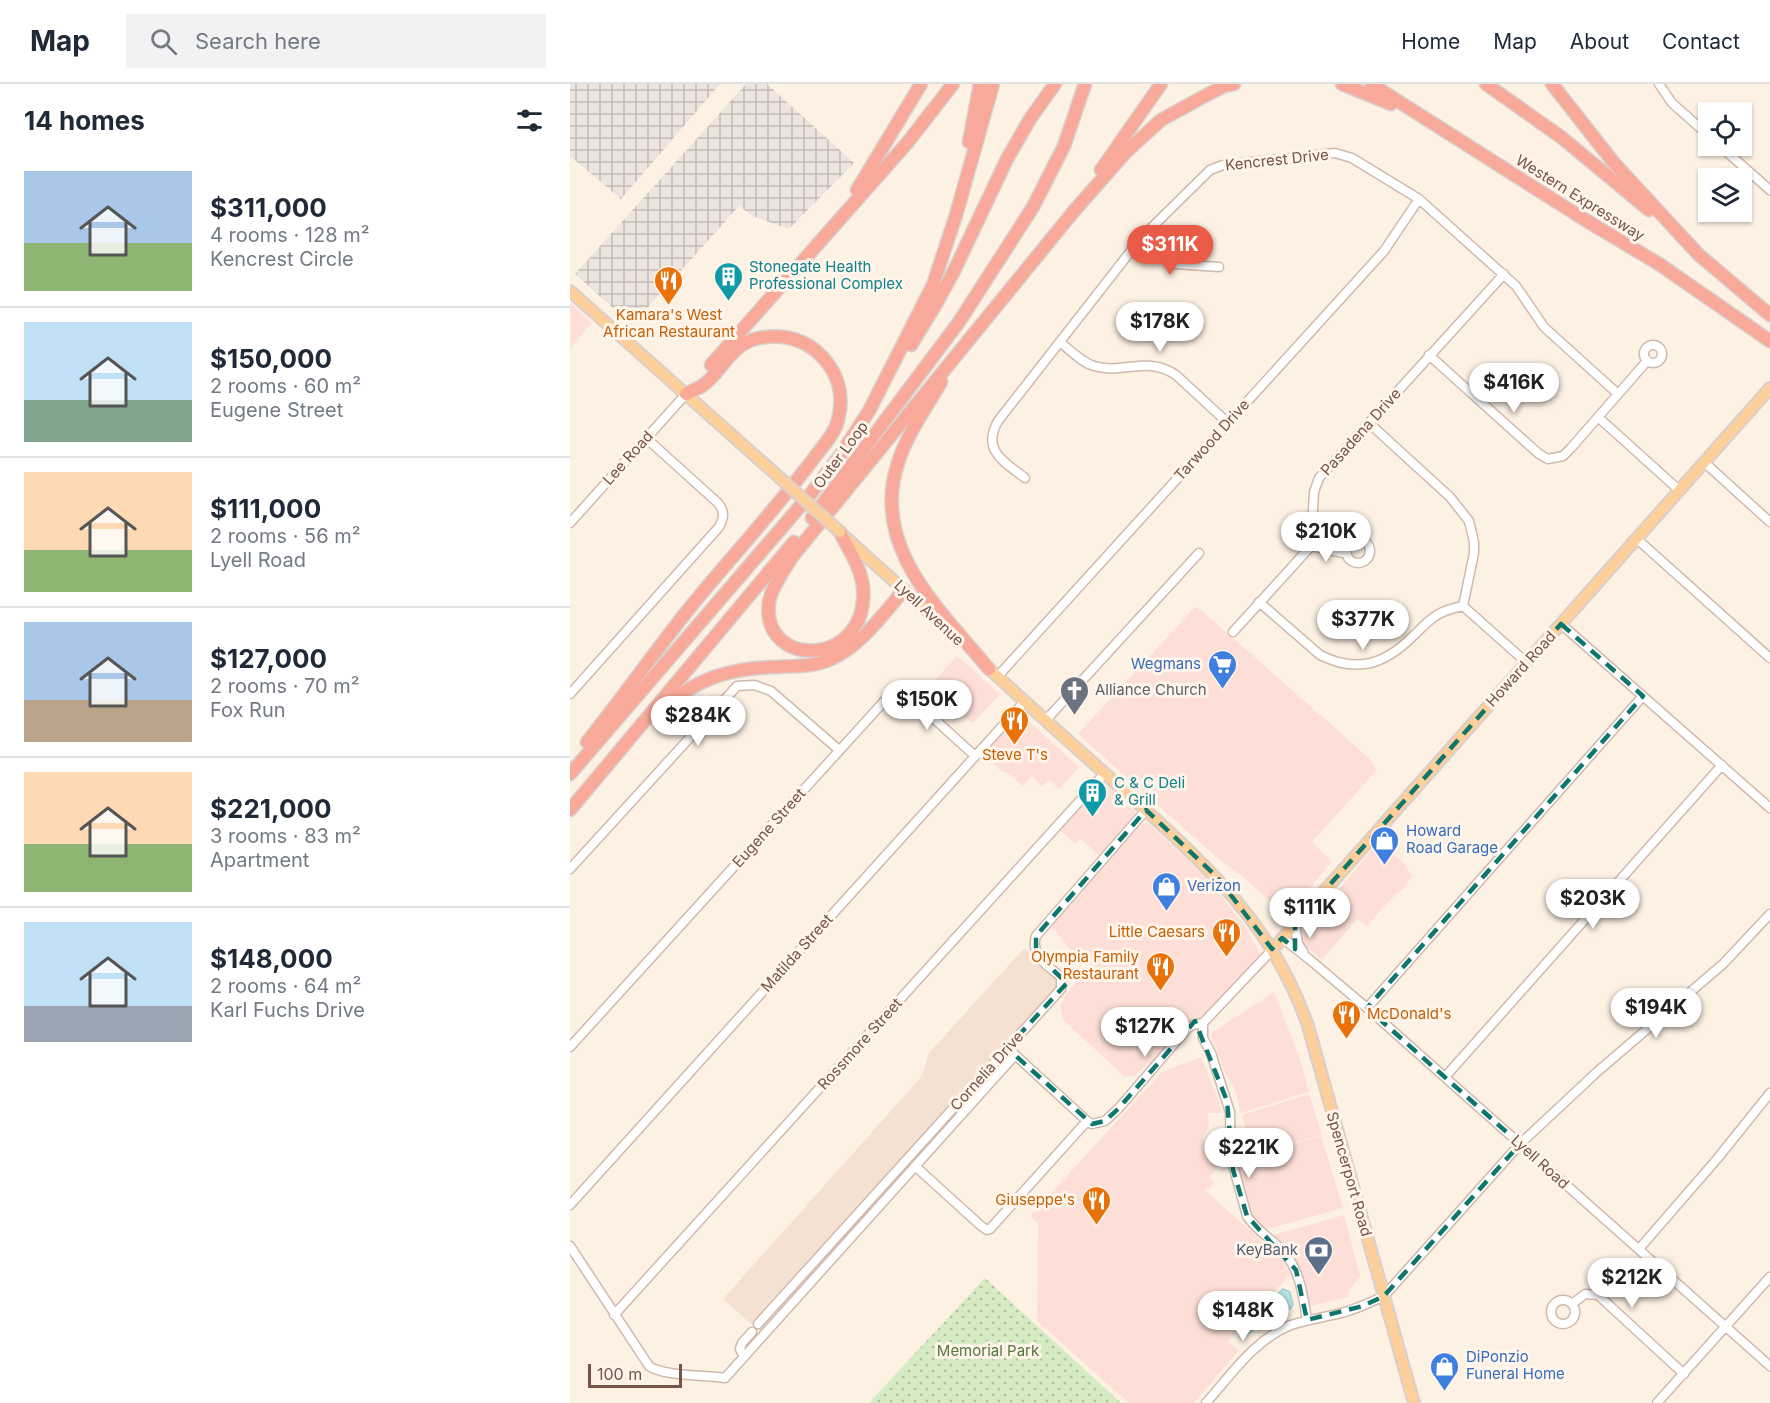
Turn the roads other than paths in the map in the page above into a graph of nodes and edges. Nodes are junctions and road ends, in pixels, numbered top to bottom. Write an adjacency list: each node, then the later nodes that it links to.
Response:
1 (921, 84): 21 (highway)
2 (953, 84): 21 (highway)
3 (980, 84): 20 (highway)
4 (993, 84): 20 (highway, Outer Loop)
5 (1055, 84): 36 (highway)
6 (1086, 84): 52 (highway, Outer Loop)
7 (1161, 84): 19 (highway)
8 (1234, 84): 19 (highway)
9 (1342, 84): 15 (highway)
10 (1371, 84): 15 (highway, Western Expressway)
11 (1486, 84): 23 (highway)
12 (1552, 84): 23 (highway, Western Expressway)
13 (1659, 84): 14 (street)
14 (1698, 126)
15 (1443, 130): 28 (highway, Western Expressway)
16 (1731, 156): 17 (street)
17 (1770, 190)
18 (1419, 199): 22 (street, Kencrest Drive); 25 (street, Kencrest Drive); 38 (street, Tarwood Drive)
19 (1074, 211): 30 (highway)
20 (956, 215): 36 (highway, Outer Loop)
21 (825, 235): 34 (highway)
22 (1140, 238): 24 (street); 29 (street, Kencrest Drive)
23 (1699, 255): 27 (highway, Western Expressway)
24 (1219, 267)
25 (1504, 274): 31 (street, Pasadena Drive); 35 (street, Kencrest Drive)
26 (570, 291): 34 (main road, Lyell Avenue)
27 (1770, 315)
28 (1770, 341)
29 (1060, 342): 38 (street); 42 (street, Kencrest Drive)
30 (959, 350): 51 (highway); 60 (highway)
31 (1429, 355): 37 (street); 39 (street, Pasadena Drive)
32 (1647, 361): 35 (street)
33 (1770, 388): 41 (main road, Howard Road)
34 (686, 394): 40 (street, Lee Road); 46 (main road, Lyell Avenue, bridge); 68 (highway)
35 (1618, 394): 37 (street)
36 (869, 411): 70 (highway, Outer Loop)
37 (1598, 417): 43 (street)
38 (1227, 423): 60 (street, Tarwood Drive)
39 (1370, 423): 48 (street, Pasadena Drive); 55 (street)
40 (646, 438): 45 (street, Lee Road); 61 (street)
41 (1705, 463): 43 (main road, Howard Road); 44 (street)
42 (1025, 478)
43 (1680, 491): 47 (main road, Howard Road)
44 (1770, 522)
45 (570, 523)
46 (840, 532): 51 (highway); 53 (main road, Lyell Avenue)
47 (1637, 539): 56 (main road, Howard Road); 58 (street)
48 (1311, 546): 50 (street); 54 (street)
49 (1199, 553): 64 (street)
50 (1347, 555)
51 (792, 557): 52 (highway)
52 (775, 565): 71 (highway, Outer Loop)
53 (904, 590): 60 (main road, Lyell Avenue); 71 (highway)
54 (1259, 602): 55 (street); 57 (street)
55 (1463, 606): 59 (street)
56 (1562, 624): 59 (main road, Howard Road); 62 (street)
57 (1233, 632)
58 (1770, 658)
59 (1527, 663): 77 (main road, Howard Road)
60 (993, 672): 63 (main road, Lyell Avenue)
61 (570, 694)
62 (1643, 696): 67 (street); 81 (street)
63 (1025, 701): 64 (main road, Lyell Avenue); 66 (street, Matilda Street)
64 (1046, 720): 69 (main road, Lyell Avenue)
65 (839, 750): 66 (street, Eugene Street); 75 (street); 83 (street, Eugene Street)
66 (975, 756): 91 (street, Matilda Street)
67 (1722, 765): 72 (street); 86 (street)
68 (570, 767)
69 (1105, 773): 74 (main road, Lyell Avenue); 97 (street, Rossmore Street)
70 (570, 774)
71 (598, 778): 73 (highway, Outer Loop)
72 (1770, 808)
73 (570, 810)
74 (1146, 810): 79 (main road, Lyell Avenue); 84 (street, Cornelia Drive)
75 (570, 869)
76 (1770, 914): 89 (street)
77 (1295, 924): 78 (main road, Howard Road); 80 (street, Lyell Road)
78 (1282, 938): 79 (main road, Howard Road); 80 (street, Lyell Road)
79 (1272, 950): 82 (street); 95 (main road, Spencerport Road)
80 (1309, 959): 81 (street, Lyell Road)
81 (1367, 1008): 86 (street, Lyell Road)
82 (1203, 1023): 88 (street); 98 (street)
83 (570, 1047)
84 (1007, 1048): 85 (street); 100 (street, Cornelia Drive)
85 (1015, 1055): 88 (street); 90 (street)
86 (1445, 1077): 89 (street, Lyell Road)
87 (1770, 1093): 93 (street)
88 (1087, 1121): 90 (street)
89 (1520, 1144): 93 (street, Lyell Road); 95 (street)
90 (915, 1166): 100 (street)
91 (570, 1205)
92 (570, 1246): 97 (street)
93 (1639, 1250): 99 (street, Lyell Road)
94 (1770, 1277): 99 (street)
95 (1384, 1296): 98 (street); 104 (main road, Spencerport Road)
96 (1572, 1304): 102 (street)
97 (614, 1315): 100 (street)
98 (1307, 1320): 103 (street)
99 (1726, 1327): 101 (street, Lyell Road); 102 (street)
100 (744, 1357)
101 (1770, 1366)
102 (1684, 1374): 105 (street)
103 (1206, 1403)
104 (1414, 1403)
105 (1657, 1403)

